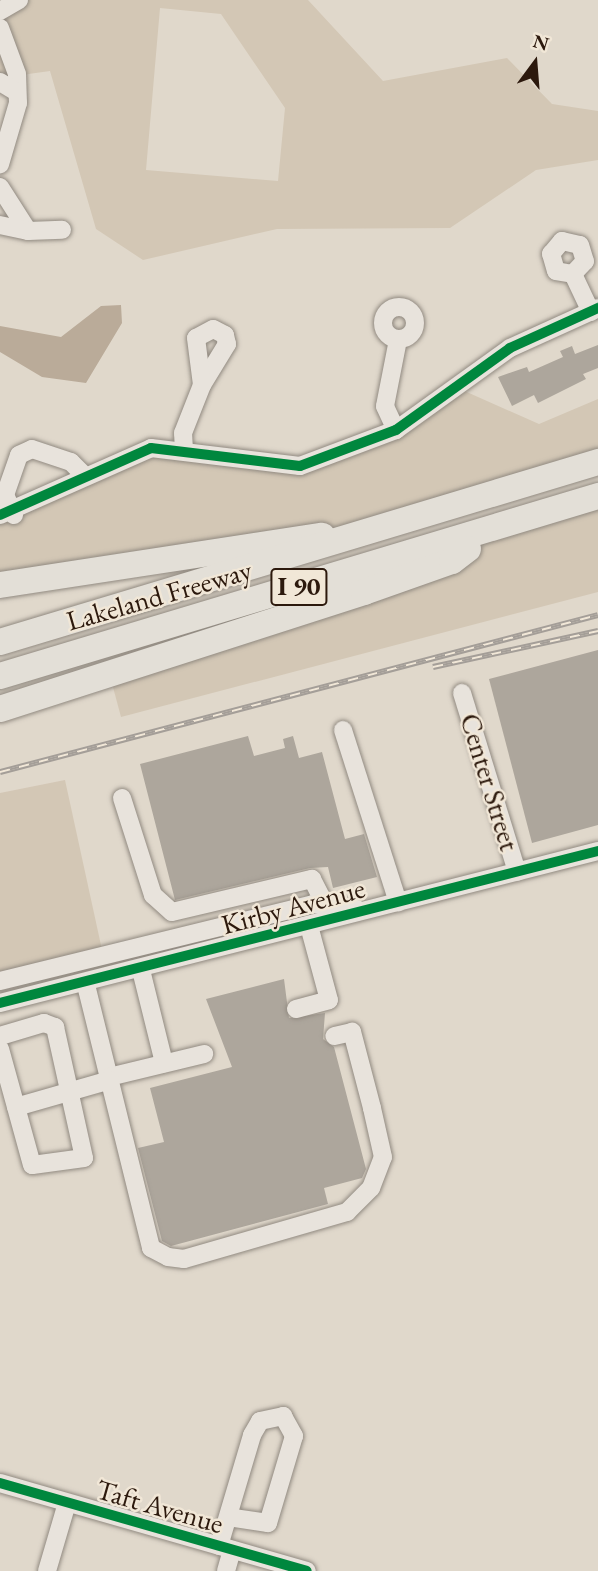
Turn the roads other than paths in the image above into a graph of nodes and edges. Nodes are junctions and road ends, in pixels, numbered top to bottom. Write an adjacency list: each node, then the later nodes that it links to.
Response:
1 (19, 0): 2 (street)
2 (0, 11)
3 (0, 28): 4 (street)
4 (8, 87): 5 (street)
5 (0, 164)
6 (3, 195): 8 (street)
7 (0, 225): 8 (street)
8 (28, 230): 9 (street)
9 (62, 230)
10 (573, 274): 11 (street)
11 (594, 310): 14 (street)
12 (398, 340): 14 (street)
13 (202, 386): 15 (street)
14 (396, 430): 15 (street)
15 (184, 451): 17 (street)
16 (598, 461): 20 (highway, Lakeland Freeway / I 90)
17 (83, 474): 19 (street); 19 (street)
18 (598, 496): 21 (highway, Lakeland Freeway / I 90)
19 (7, 515)
20 (373, 532): 22 (highway); 23 (highway, Lakeland Freeway / I 90)
21 (490, 532): 24 (highway, Lakeland Freeway / I 90); 26 (highway)
22 (0, 585)
23 (0, 642)
24 (0, 676)
25 (462, 693): 30 (street, Center Street)
26 (0, 709)
27 (343, 730): 31 (street)
28 (122, 798): 32 (street)
29 (598, 851): 30 (street, Kirby Avenue)
30 (517, 872): 31 (street, Kirby Avenue)
31 (398, 902): 33 (street, Kirby Avenue)
32 (325, 905): 33 (street); 36 (street)
33 (368, 910): 34 (street, Kirby Avenue)
34 (309, 926): 35 (street, Kirby Avenue); 40 (street)
35 (141, 970): 37 (street, Kirby Avenue); 46 (street)
36 (0, 981)
37 (86, 985): 38 (street, Kirby Avenue); 47 (street)
38 (46, 996): 39 (street, Kirby Avenue); 41 (street)
39 (0, 1003)
40 (296, 1009)
41 (0, 1015)
42 (0, 1036): 48 (street)
43 (334, 1036): 47 (street)
44 (0, 1049): 49 (street)
45 (204, 1054): 46 (street)
46 (164, 1063): 47 (street)
47 (109, 1079): 48 (street)
48 (71, 1091): 49 (street); 49 (street)
49 (16, 1107)
50 (0, 1483): 51 (street, Taft Avenue)
51 (67, 1503): 53 (street, Taft Avenue); 54 (street)
52 (228, 1517): 52 (street); 53 (street)
53 (225, 1548): 55 (street); 56 (street, Taft Avenue)
54 (47, 1571)
55 (226, 1571)
56 (307, 1571)

